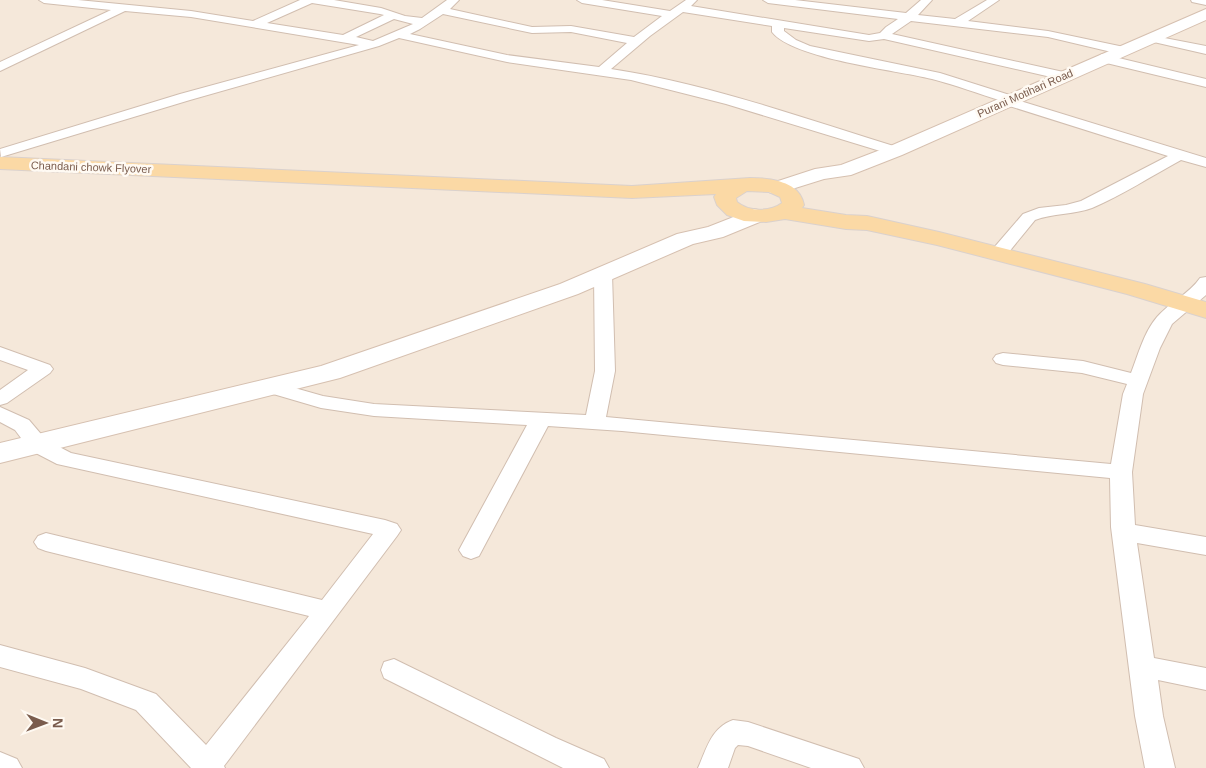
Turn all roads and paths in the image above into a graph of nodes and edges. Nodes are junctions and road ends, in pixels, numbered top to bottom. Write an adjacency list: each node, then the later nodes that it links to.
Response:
1 (44, 0): 15 (street)
2 (309, 0): 25 (street)
3 (314, 0): 20 (street)
4 (454, 0): 16 (street)
5 (582, 0): 18 (street)
6 (694, 0): 14 (street)
7 (768, 0): 13 (street)
8 (877, 0): 17 (street)
9 (927, 0): 21 (street)
10 (994, 0): 23 (street)
11 (1196, 0): 12 (street)
12 (1206, 2)
13 (812, 5): 17 (street); 26 (street)
14 (681, 8): 18 (street); 24 (street)
15 (121, 9): 25 (street); 36 (street)
16 (441, 10): 22 (street); 31 (street)
17 (871, 12): 21 (street)
18 (670, 14): 31 (street)
19 (1206, 14): 29 (main road, Purani Motihari Road)
20 (394, 15): 22 (street); 30 (street)
21 (909, 17): 23 (street); 28 (street)
22 (424, 22): 27 (street)
23 (957, 23): 33 (street)
24 (778, 24): 26 (street); 40 (street)
25 (253, 25): 30 (street)
26 (792, 26): 28 (street)
27 (400, 34): 32 (street); 37 (street)
28 (884, 36): 38 (street)
29 (1149, 38): 33 (main road, Purani Motihari Road); 34 (street)
30 (344, 40): 32 (street)
31 (635, 41): 37 (street)
32 (374, 44): 43 (street)
33 (1120, 50): 35 (main road, Purani Motihari Road)
34 (1206, 50)
35 (1102, 58): 38 (main road, Purani Motihari Road); 39 (street)
36 (0, 68)
37 (603, 70): 41 (street)
38 (1064, 76): 40 (main road, Purani Motihari Road)
39 (1206, 83)
40 (1010, 100): 41 (main road, Purani Motihari Road); 42 (street)
41 (895, 151): 47 (main road, Purani Motihari Road)
42 (1180, 155): 44 (street); 50 (street)
43 (0, 160): 45 (main road, Chandani chowk Flyover); 45 (main road)
44 (1206, 163)
45 (224, 172): 46 (main road)
46 (732, 200): 47 (main road); 48 (main road); 49 (main road)
47 (786, 200): 48 (main road); 50 (main road)
48 (754, 216): 49 (main road)
49 (685, 239): 51 (main road)
50 (998, 254): 53 (main road)
51 (603, 274): 58 (main road); 62 (street)
52 (1206, 282): 53 (street)
53 (1184, 303): 54 (main road); 57 (street)
54 (1206, 310)
55 (0, 353): 59 (street)
56 (1003, 359): 57 (street)
57 (1137, 381): 65 (street)
58 (270, 387): 61 (street); 63 (main road)
59 (0, 399)
60 (0, 413): 63 (street)
61 (541, 419): 62 (street); 69 (street)
62 (595, 422): 65 (street)
63 (38, 445): 64 (main road); 70 (street)
64 (0, 453)
65 (1121, 472): 66 (street)
66 (1124, 532): 68 (street); 72 (street)
67 (46, 542): 70 (street)
68 (1206, 546)
69 (471, 550)
70 (327, 611): 75 (street)
71 (0, 656): 75 (street)
72 (1142, 666): 74 (street); 79 (street)
73 (394, 670): 76 (street)
74 (1206, 679)
75 (209, 766)
76 (594, 768)
77 (713, 768): 78 (street)
78 (849, 768)
79 (1160, 768)

